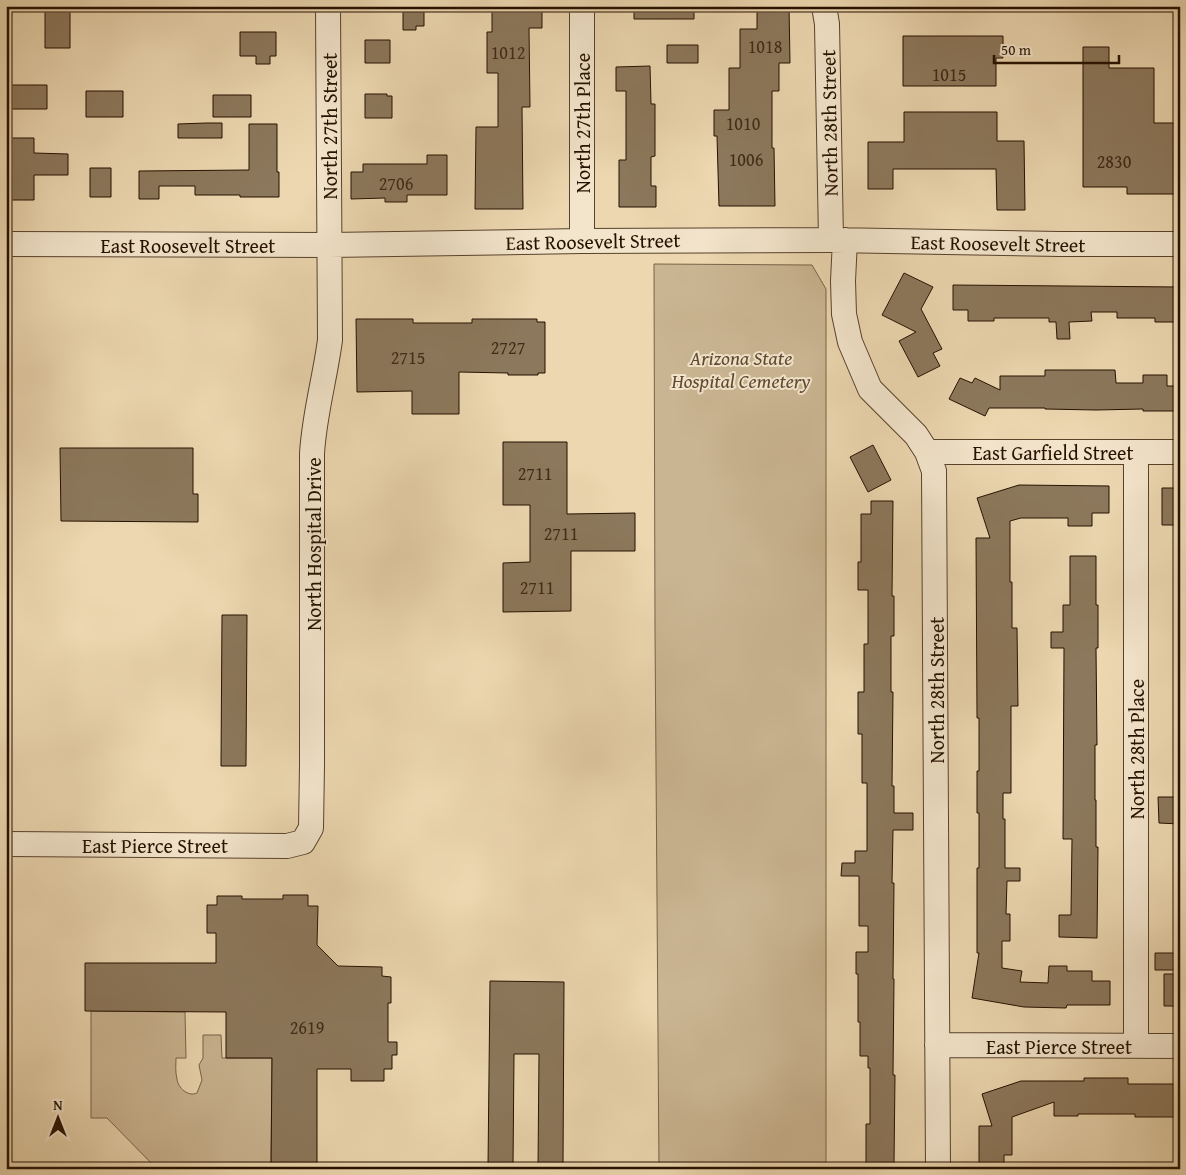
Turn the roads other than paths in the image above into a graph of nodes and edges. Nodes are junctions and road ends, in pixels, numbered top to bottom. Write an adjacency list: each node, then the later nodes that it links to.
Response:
1 (328, 6): 8 (street, North 27th Street)
2 (582, 6): 5 (street, North 27th Place)
3 (824, 6): 4 (street, North 28th Street)
4 (838, 240): 5 (street, East Roosevelt Street); 7 (street, East Roosevelt Street); 9 (street, North 28th Street)
5 (582, 241): 8 (street, East Roosevelt Street)
6 (6, 244): 8 (street, East Roosevelt Street)
7 (1180, 244)
8 (330, 245): 12 (street, North Hospital Drive)
9 (927, 452): 10 (street, East Garfield Street); 14 (street, North 28th Street)
10 (1136, 452): 11 (street, East Garfield Street); 15 (street, North 28th Place)
11 (1180, 452)
12 (303, 842): 13 (street, East Pierce Street)
13 (6, 844)
14 (937, 1045): 15 (street, East Pierce Street); 17 (street, North 28th Street)
15 (1136, 1046): 16 (street, East Pierce Street)
16 (1180, 1046)
17 (938, 1169)

